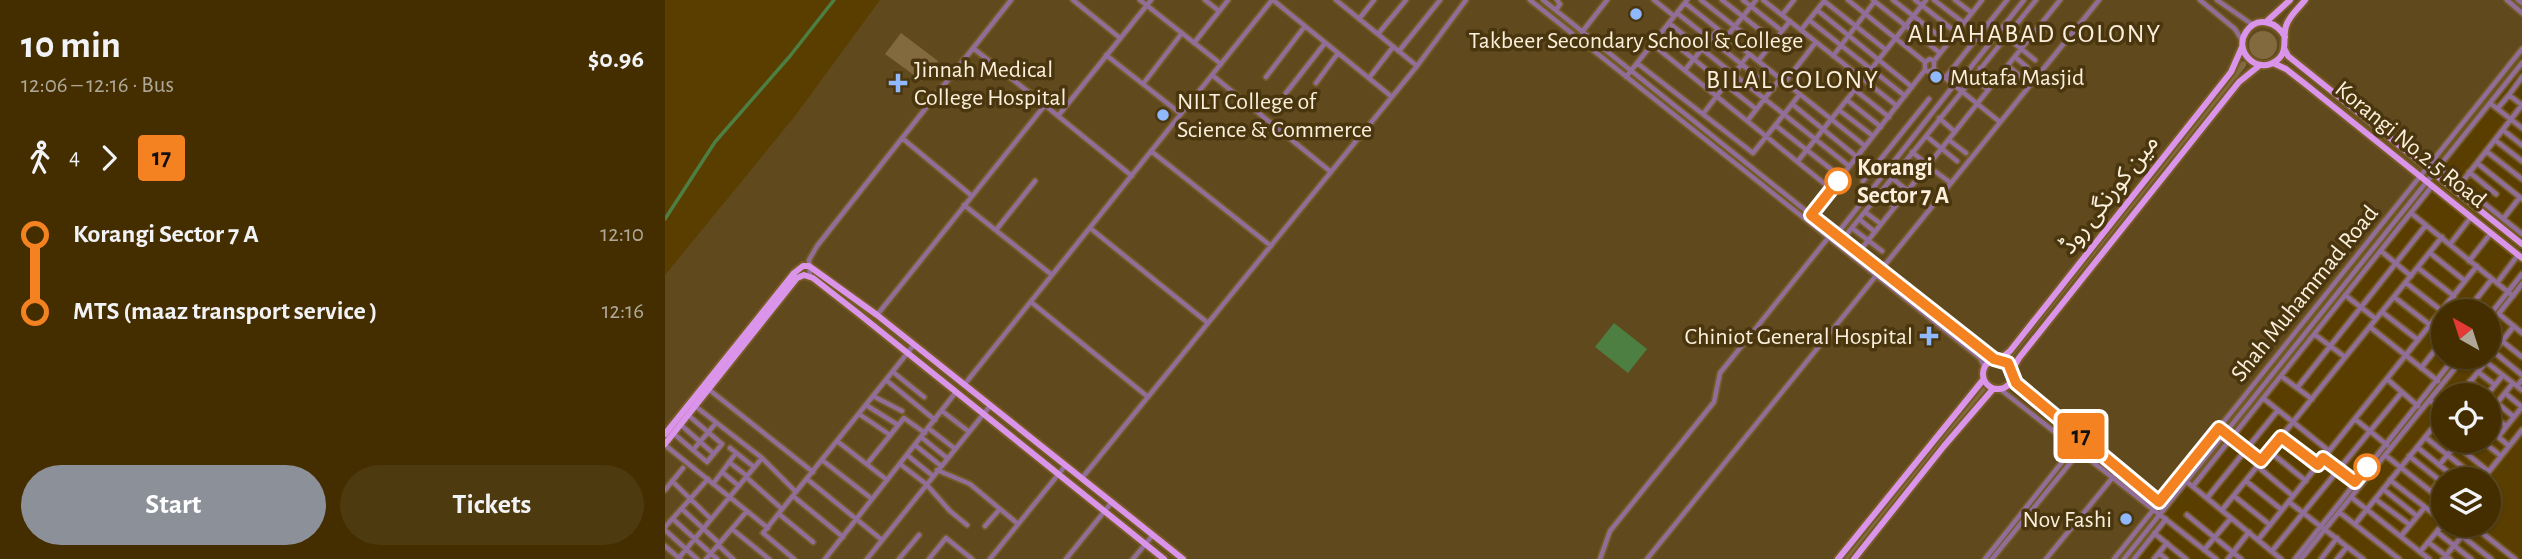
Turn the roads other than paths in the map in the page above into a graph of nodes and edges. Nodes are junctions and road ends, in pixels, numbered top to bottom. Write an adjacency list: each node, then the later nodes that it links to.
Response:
1 (1011, 0): 102 (street)
2 (1073, 0): 87 (street)
3 (1140, 0): 46 (street)
4 (1150, 0): 46 (street)
5 (1205, 0): 53 (street)
6 (1228, 0): 53 (street)
7 (1273, 0): 69 (street); 125 (street)
8 (1374, 0): 61 (street)
9 (1406, 0): 83 (street)
10 (1440, 0): 108 (street)
11 (1466, 0): 128 (street)
12 (1530, 0): 141 (street)
13 (1543, 0): 48 (street)
14 (1597, 0): 47 (street)
15 (1607, 0): 47 (street)
16 (1654, 0): 57 (street)
17 (1701, 0): 72 (street)
18 (1722, 0): 59 (street)
19 (1743, 0): 49 (street)
20 (1756, 0): 49 (street)
21 (1763, 0): 58 (street)
22 (1785, 0): 45 (street)
23 (1825, 0): 52 (street); 70 (street)
24 (1848, 0): 56 (street)
25 (1875, 0): 56 (street); 71 (street)
26 (1893, 0): 60 (street)
27 (1915, 0): 50 (street)
28 (1926, 0): 50 (street)
29 (1934, 0): 66 (street)
30 (1955, 0): 54 (street)
31 (2007, 0): 145 (street)
32 (2024, 0): 154 (street)
33 (2036, 0): 73 (street)
34 (2048, 0): 51 (street)
35 (2060, 0): 51 (street)
36 (2099, 0): 187 (street)
37 (2200, 0): 99 (street)
38 (2217, 0): 68 (street)
39 (2290, 0): 64 (main road)
40 (2305, 0): 86 (main road)
41 (2507, 0): 55 (street)
42 (1339, 1): 61 (street)
43 (1686, 1): 57 (street); 74 (street)
44 (1980, 1): 54 (street)
45 (1793, 2): 58 (street)
46 (1146, 5): 80 (street); 87 (street)
47 (1603, 5): 78 (street)
48 (1557, 6): 78 (street)
49 (1751, 6): 59 (street); 76 (street)
50 (1922, 6): 60 (street); 82 (street)
51 (2056, 6): 67 (street)
52 (1817, 10): 62 (street); 85 (street)
53 (1219, 11): 95 (street)
54 (1972, 13): 66 (street)
55 (2522, 13)
56 (1865, 14): 70 (street); 88 (street)
57 (1676, 15): 65 (street); 90 (street)
58 (1782, 15): 63 (street)
59 (1743, 16): 72 (street); 92 (street)
60 (1914, 16): 71 (street); 97 (street)
61 (1359, 19): 83 (street)
62 (1809, 20): 75 (street); 100 (street)
63 (1790, 21): 75 (street); 76 (street)
64 (2266, 22): 68 (main road); 86 (main road)
65 (1669, 23): 81 (street); 103 (street)
66 (1964, 23): 82 (street)
67 (2041, 24): 77 (street); 79 (street)
68 (2253, 24): 99 (main road)
69 (1305, 26): 96 (street); 140 (street)
70 (1856, 26): 85 (street); 106 (street)
71 (1906, 26): 88 (street); 111 (street)
72 (1735, 27): 84 (street); 109 (street)
73 (2013, 28): 89 (street); 131 (street)
74 (1718, 29): 84 (street); 90 (street)
75 (1801, 30): 93 (street)
76 (1782, 31): 92 (street)
77 (2049, 31)
78 (1582, 32): 136 (street)
79 (2034, 32): 94 (street); 104 (street)
80 (1182, 33): 95 (street); 152 (street)
81 (1661, 33): 98 (street); 116 (street)
82 (1957, 33): 97 (street)
83 (1378, 34): 101 (street)
84 (1727, 36): 112 (street)
85 (1848, 36): 100 (street); 117 (street)
86 (2285, 37): 107 (main road)
87 (1121, 38): 113 (street)
88 (1896, 38): 106 (street); 121 (street)
89 (2024, 38)
90 (1710, 39): 103 (street); 126 (street)
91 (2009, 39): 104 (street)
92 (1774, 41): 109 (street)
93 (1816, 42): 114 (street); 146 (street)
94 (2047, 42)
95 (1194, 43): 125 (street)
96 (1325, 43): 110 (street); 160 (street)
97 (1948, 43): 111 (street)
98 (1652, 44): 122 (street); 133 (street)
99 (2242, 44): 127 (main road); 322 (main road, مین کورنگی روڈ)
100 (1841, 46): 114 (street); 134 (street)
101 (1393, 47): 108 (street); 144 (street)
102 (973, 48): 172 (street); 197 (street)
103 (1702, 49): 116 (street); 137 (street)
104 (2021, 49): 115 (street); 118 (street)
105 (2522, 49): 218 (street, Shah Muhammad Road)
106 (1887, 50): 117 (street)
107 (2285, 50): 123 (main road); 218 (main road, Korangi No.2.5 Road)
108 (1399, 51): 128 (street)
109 (1766, 51): 119 (street)
110 (1338, 53): 144 (street); 150 (street)
111 (1940, 53): 120 (street)
112 (1749, 54): 119 (street); 126 (street)
113 (1106, 55): 152 (street); 181 (street)
114 (1833, 56): 147 (street)
115 (2015, 57): 129 (street); 130 (street)
116 (1694, 59): 133 (street); 153 (street)
117 (1879, 60): 134 (street); 155 (street)
118 (2035, 60)
119 (1758, 61): 146 (street)
120 (1934, 61): 121 (street); 132 (street)
121 (1925, 62): 135 (street)
122 (1637, 63): 136 (street); 179 (street)
123 (2273, 63): 127 (main road); 226 (main road, Korangi No.2.5 Road)
124 (2522, 63): 169 (street, Shah Muhammad Road)
125 (1221, 64): 139 (street)
126 (1741, 64): 137 (street); 156 (street)
127 (2260, 65): 331 (main road, مین کورنگی روڈ)
128 (1417, 66): 165 (street)
129 (2008, 66): 138 (street); 148 (street)
130 (2027, 67)
131 (1980, 68): 142 (street); 149 (street)
132 (1934, 69): 135 (street); 145 (street)
133 (1685, 70): 163 (street)
134 (1871, 70): 147 (street); 164 (street)
135 (1926, 70): 155 (street)
136 (1631, 71): 141 (street); 246 (street)
137 (1733, 74): 153 (street); 166 (street)
138 (2001, 74): 149 (street); 151 (street)
139 (1212, 75): 178 (street); 220 (street)
140 (1266, 77)
141 (1626, 77): 262 (street)
142 (1973, 77): 158 (street); 159 (street)
143 (2522, 77): 162 (street)
144 (1369, 78): 165 (street)
145 (1945, 78): 154 (street)
146 (1782, 80): 156 (street); 161 (street)
147 (1863, 80): 157 (street); 173 (street)
148 (2026, 81)
149 (1995, 82): 158 (street)
150 (1315, 83)
151 (2013, 83)
152 (1143, 84): 178 (street)
153 (1725, 85): 163 (street); 176 (street)
154 (1955, 86): 159 (street); 229 (street)
155 (1912, 87): 164 (street)
156 (1773, 89): 166 (street)
157 (1855, 90): 168 (street); 182 (street)
158 (1988, 90): 171 (street)
159 (1961, 91): 171 (street); 183 (street)
160 (1286, 93)
161 (1800, 94): 170 (street); 186 (street)
162 (2508, 95): 174 (street); 175 (street)
163 (1717, 96): 179 (street); 185 (street)
164 (1905, 96): 173 (street)
165 (1392, 97): 220 (street)
166 (1765, 99): 176 (street); 180 (street)
167 (1929, 99): 219 (street)
168 (1847, 100): 177 (street); 189 (street)
169 (2490, 103): 174 (street); 217 (street, Shah Muhammad Road)
170 (1792, 104): 180 (street); 191 (street)
171 (1977, 104): 187 (street); 193 (street)
172 (1045, 105): 181 (street); 239 (street)
173 (1897, 106): 182 (street)
174 (2498, 108): 184 (street)
175 (2521, 108): 184 (street)
176 (1756, 109): 185 (street)
177 (1839, 110): 186 (street); 196 (street)
178 (1181, 114): 205 (street)
179 (1703, 114): 194 (street)
180 (1784, 114): 188 (street); 198 (street)
181 (1058, 116): 225 (street)
182 (1889, 117): 189 (street)
183 (1939, 118): 193 (street); 195 (street)
184 (2511, 119): 190 (street); 192 (street)
185 (1748, 120): 194 (street)
186 (1832, 120): 191 (street); 202 (street)
187 (2000, 122): 233 (street)
188 (1775, 125): 194 (street); 204 (street)
189 (1881, 127): 196 (street)
190 (2522, 128)
191 (1823, 130): 198 (street); 209 (street)
192 (2503, 130): 200 (street); 201 (street)
193 (1955, 132): 199 (street)
194 (1767, 135): 210 (street)
195 (1926, 135): 203 (street); 207 (street)
196 (1873, 136): 202 (street)
197 (902, 138): 239 (street); 275 (street)
198 (1816, 139): 204 (street); 216 (street)
199 (1948, 140): 203 (street); 208 (street)
200 (2495, 140): 206 (street); 213 (street)
201 (2522, 145)
202 (1865, 146): 209 (street)
203 (1942, 148): 212 (street); 215 (street)
204 (1807, 150): 210 (street); 227 (street)
205 (1151, 151): 225 (street); 267 (street)
206 (2486, 151): 214 (street); 230 (street)
207 (1912, 152): 211 (street); 215 (street)
208 (1966, 153)
209 (1857, 157): 216 (street)
210 (1798, 161): 236 (street)
211 (1906, 161): 223 (street); 228 (street)
212 (1957, 161)
213 (2522, 161)
214 (2477, 163): 222 (street); 241 (street)
215 (1929, 165): 223 (street)
216 (1849, 166): 227 (street)
217 (2439, 167): 224 (street, Shah Muhammad Road); 235 (street)
218 (2427, 168): 224 (main road, Korangi No.2.5 Road); 226 (street, Shah Muhammad Road)
219 (1872, 171): 229 (street); 232 (street)
220 (1331, 172): 267 (street)
221 (1936, 172): 233 (street)
222 (2469, 172): 235 (street); 238 (street)
223 (1922, 173): 237 (street)
224 (2434, 173): 234 (street, Shah Muhammad Road); 235 (main road, Korangi No.2.5 Road)
225 (1132, 176): 253 (street)
226 (2420, 176): 234 (main road, Korangi No.2.5 Road); 308 (street, Shah Muhammad Road)
227 (1841, 177): 236 (street)
228 (1892, 178): 237 (street); 240 (street)
229 (1881, 179): 259 (street)
230 (2522, 179)
231 (1035, 181): 256 (street)
232 (1863, 181)
233 (1951, 183): 278 (street)
234 (2429, 184): 245 (street); 247 (main road, Korangi No.2.5 Road); 309 (street, Shah Muhammad Road)
235 (2458, 187): 249 (street); 266 (main road, Korangi No.2.5 Road)
236 (1831, 189): 246 (street)
237 (1908, 191): 243 (street)
238 (2495, 194)
239 (972, 195): 242 (street)
240 (1878, 195): 243 (street); 244 (street)
241 (2521, 198): 249 (street)
242 (964, 205): 256 (street); 301 (street)
243 (1895, 207): 251 (street)
244 (1865, 212): 248 (street); 251 (street)
245 (2411, 213): 252 (street); 269 (street)
246 (1811, 215): 259 (street)
247 (2471, 217): 258 (main road, Korangi No.2.5 Road); 265 (street)
248 (1859, 219): 254 (street); 257 (street)
249 (2503, 219): 255 (street)
250 (2522, 222): 255 (street)
251 (1881, 224): 257 (street)
252 (2426, 225): 261 (street); 274 (street)
253 (1090, 228): 280 (street); 304 (street)
254 (1852, 228): 263 (street); 264 (street)
255 (2515, 228): 260 (street)
256 (996, 230): 280 (street)
257 (1875, 232): 264 (street)
258 (2491, 233): 272 (main road, Korangi No.2.5 Road); 273 (street)
259 (1834, 234): 262 (street); 263 (street)
260 (2522, 234)
261 (2442, 237): 265 (street); 271 (street)
262 (1828, 238): 281 (street); 561 (street)
263 (1842, 240): 270 (street)
264 (1868, 240): 268 (street); 270 (street)
265 (2451, 243): 273 (street)
266 (2522, 244)
267 (1271, 246): 304 (street)
268 (1882, 251)
269 (2381, 251): 274 (street); 290 (street)
270 (1858, 253): 278 (street)
271 (2430, 253): 277 (street); 285 (street)
272 (2520, 257): 287 (street)
273 (2469, 261): 276 (street)
274 (2396, 263): 282 (street); 298 (street)
275 (808, 266): 283 (street); 301 (main road); 344 (main road)
276 (2477, 266): 284 (street); 285 (street)
277 (2418, 268): 282 (street); 291 (street)
278 (1881, 271): 281 (street); 322 (street)
279 (2522, 274): 289 (street)
280 (1052, 275): 295 (street)
281 (1876, 276): 323 (street); 562 (street)
282 (2411, 276): 286 (street)
283 (810, 277): 316 (main road); 344 (main road)
284 (2492, 278): 287 (street); 294 (street)
285 (2465, 281): 291 (street)
286 (2406, 283): 292 (street); 296 (street)
287 (2497, 283): 289 (street)
288 (2522, 285): 289 (street)
289 (2511, 294): 297 (street); 299 (street)
290 (2345, 295): 298 (street); 311 (street)
291 (2453, 296): 293 (street)
292 (2394, 297): 300 (street); 305 (street)
293 (2451, 299)
294 (2476, 299)
295 (1031, 302): 343 (street); 353 (street)
296 (2431, 302)
297 (2501, 304)
298 (2361, 308): 303 (street); 315 (street)
299 (2501, 309)
300 (2382, 313): 303 (street); 312 (street)
301 (877, 315): 314 (main road)
302 (2501, 316): 306 (street)
303 (2376, 319): 307 (street)
304 (1208, 323): 353 (street)
305 (2430, 325): 312 (street)
306 (2514, 326): 310 (street); 313 (street)
307 (2370, 327): 317 (street); 319 (street)
308 (2299, 328): 309 (street); 379 (street, Shah Muhammad Road)
309 (2305, 333): 385 (street, Shah Muhammad Road)
310 (2522, 333)
311 (2314, 334): 315 (street); 333 (street)
312 (2418, 341): 317 (street)
313 (2502, 342): 320 (street)
314 (913, 346): 316 (street); 343 (main road)
315 (2330, 346): 319 (street); 346 (street)
316 (908, 354): 329 (street); 348 (main road)
317 (2406, 355): 324 (street); 335 (street)
318 (2431, 355): 324 (street)
319 (2345, 357): 357 (street)
320 (2522, 357)
321 (2501, 358): 334 (street)
322 (1997, 359): 323 (main road); 331 (main road)
323 (1985, 366): 337 (main road)
324 (2421, 368): 339 (street)
325 (2447, 369): 339 (street)
326 (2452, 369): 339 (street)
327 (2480, 369): 330 (street)
328 (2495, 369): 332 (street)
329 (893, 372): 336 (street); 352 (street)
330 (2478, 372): 338 (street); 341 (street)
331 (2012, 374): 347 (main road); 475 (street)
332 (2503, 375): 342 (street); 345 (street)
333 (2281, 376): 346 (street); 355 (street)
334 (2522, 377): 345 (street)
335 (2387, 379): 349 (street); 371 (street)
336 (886, 380): 351 (street); 372 (street)
337 (1983, 380): 347 (main road); 563 (main road)
338 (2470, 381): 340 (street)
339 (2439, 382): 358 (street); 363 (street)
340 (2472, 383)
341 (2491, 383)
342 (2497, 383)
343 (964, 386): 354 (main road); 361 (main road)
344 (706, 387): 360 (main road); 389 (main road); 440 (street)
345 (2517, 387): 350 (street)
346 (2297, 388): 357 (street)
347 (1997, 389): 401 (street); 564 (main road)
348 (956, 392): 354 (main road); 366 (street)
349 (2402, 392): 363 (street); 383 (street)
350 (2505, 393): 356 (street); 370 (street)
351 (873, 396): 359 (street); 365 (street)
352 (924, 397)
353 (1149, 397): 447 (street)
354 (963, 398): 368 (main road)
355 (2263, 398): 364 (street); 391 (street)
356 (2501, 398)
357 (2312, 399): 373 (street)
358 (2430, 400): 363 (street)
359 (866, 405): 367 (street); 377 (street)
360 (695, 406): 369 (main road); 375 (street)
361 (990, 406): 368 (street); 427 (main road)
362 (2501, 406): 370 (street)
363 (2420, 407): 399 (street)
364 (2278, 410): 373 (street); 405 (street)
365 (902, 411)
366 (942, 411): 372 (street); 382 (street)
367 (859, 414): 390 (street); 395 (street)
368 (983, 414): 382 (street); 441 (main road)
369 (688, 415): 376 (main road); 384 (street)
370 (2514, 416): 378 (street)
371 (2355, 419): 383 (street); 409 (street)
372 (935, 420): 387 (street)
373 (2293, 422): 392 (street); 409 (street)
374 (2501, 422): 378 (street)
375 (716, 423): 384 (street); 419 (street)
376 (680, 424): 386 (main road); 396 (street)
377 (898, 425): 387 (street); 390 (street)
378 (2506, 426): 388 (street)
379 (2219, 428): 385 (street); 475 (street, Shah Muhammad Road)
380 (2431, 430): 393 (street)
381 (2522, 430): 400 (street)
382 (968, 431): 404 (street)
383 (2369, 431): 399 (street); 438 (street)
384 (708, 432): 396 (street); 413 (street)
385 (2225, 432): 391 (street); 453 (street, Shah Muhammad Road)
386 (673, 433): 397 (main road); 406 (street)
387 (925, 433): 398 (street); 404 (street); 420 (street)
388 (2501, 433)
389 (665, 434)
390 (890, 435): 424 (street)
391 (2232, 437): 405 (street); 461 (street)
392 (2281, 437): 408 (street); 428 (street)
393 (2425, 437): 402 (street); 414 (street)
394 (2501, 439): 400 (street)
395 (837, 441): 422 (street); 424 (street)
396 (700, 442): 406 (street); 413 (street)
397 (665, 445): 448 (street)
398 (915, 445): 415 (street); 437 (street)
399 (2388, 446): 416 (street); 459 (street)
400 (2509, 446): 418 (street)
401 (2074, 447): 407 (street); 445 (street)
402 (2417, 447): 417 (street); 429 (street)
403 (730, 448): 410 (street)
404 (954, 448): 420 (street)
405 (2246, 449): 426 (street); 470 (street)
406 (693, 450): 413 (street)
407 (2080, 451): 446 (street); 452 (street)
408 (2269, 451): 426 (street); 455 (street)
409 (2329, 451): 421 (street)
410 (736, 453): 423 (street); 430 (street)
411 (2466, 453): 434 (street)
412 (2497, 453): 418 (street)
413 (714, 454)
414 (2448, 454): 429 (street); 433 (street)
415 (907, 455): 425 (street); 443 (street)
416 (2385, 455): 431 (street); 459 (street)
417 (2409, 456): 431 (street); 442 (street)
418 (2501, 456): 435 (street)
419 (762, 458): 430 (street); 465 (street)
420 (947, 458): 437 (street)
421 (2323, 458): 428 (street); 438 (street)
422 (822, 460): 440 (street); 471 (street)
423 (729, 462): 439 (street); 444 (street)
424 (867, 464): 450 (street)
425 (900, 464): 450 (street); 458 (street)
426 (2259, 464): 454 (street); 467 (street)
427 (1066, 465): 441 (street); 447 (main road)
428 (2318, 465): 455 (street)
429 (2439, 465): 432 (street)
430 (754, 467): 444 (street)
431 (2400, 467): 451 (street); 464 (street)
432 (2442, 467)
433 (2464, 467)
434 (2484, 467)
435 (2492, 467)
436 (683, 468): 456 (street)
437 (939, 468): 443 (street); 481 (street)
438 (2338, 470): 459 (street); 489 (street)
439 (722, 472): 457 (street); 460 (street)
440 (813, 472): 449 (street)
441 (1058, 474): 486 (main road); 499 (street)
442 (2431, 474)
443 (933, 476): 458 (street)
444 (746, 477): 460 (street); 485 (street)
445 (2050, 477): 452 (street); 521 (street)
446 (2113, 477): 479 (street); 567 (street)
447 (1082, 478): 474 (main road)
448 (708, 479): 457 (street); 473 (street)
449 (807, 479): 465 (street); 496 (street)
450 (887, 480): 471 (street)
451 (2391, 480): 462 (street); 477 (street)
452 (2055, 481): 521 (street)
453 (2186, 481): 461 (street); 490 (street, Shah Muhammad Road)
454 (2246, 481): 466 (street); 483 (street)
455 (2306, 481): 467 (street)
456 (669, 482): 463 (street); 473 (street)
457 (713, 484): 468 (street)
458 (926, 484): 498 (street); 524 (street)
459 (2358, 484): 469 (street); 507 (street)
460 (739, 486): 468 (street)
461 (2193, 486): 470 (street)
462 (2383, 489): 472 (street); 492 (street)
463 (665, 490)
464 (2431, 492)
465 (795, 494): 485 (street); 514 (street)
466 (2234, 496): 482 (street); 501 (street)
467 (2294, 496): 476 (street)
468 (730, 497): 484 (street); 495 (street)
469 (2351, 497): 480 (street); 487 (street)
470 (2207, 498): 482 (street)
471 (872, 499): 496 (street)
472 (2375, 499): 480 (street); 503 (street)
473 (691, 500): 478 (street); 495 (street)
474 (1112, 502): 486 (street); 512 (main road)
475 (2159, 502): 479 (street, Shah Muhammad Road); 490 (street)
476 (2289, 502): 483 (street); 489 (street)
477 (2425, 507): 488 (street); 492 (street)
478 (682, 509): 494 (street); 504 (street)
479 (2153, 509): 490 (street); 568 (street, Shah Muhammad Road)
480 (2367, 509): 500 (street); 513 (street)
481 (999, 510): 499 (street); 502 (street)
482 (2222, 510): 493 (street)
483 (2282, 510): 501 (street)
484 (747, 511): 505 (street); 506 (street)
485 (781, 511): 506 (street); 526 (street)
486 (1105, 511): 530 (main road); 557 (street)
487 (2339, 512): 500 (street); 507 (street)
488 (2431, 512)
489 (2303, 513): 507 (street); 536 (street)
490 (2159, 514): 497 (street); 569 (street, Shah Muhammad Road)
491 (2187, 514): 515 (street)
492 (2417, 516): 503 (street)
493 (2231, 518): 509 (street); 515 (street)
494 (673, 519): 508 (street); 523 (street)
495 (712, 519): 504 (street)
496 (857, 519): 514 (street); 524 (street)
497 (2165, 519): 510 (street); 535 (street)
498 (967, 524)
499 (1018, 524): 556 (street)
500 (2355, 524): 583 (street)
501 (2270, 525): 525 (street)
502 (985, 526)
503 (2410, 526): 513 (street)
504 (703, 528): 523 (street); 529 (street)
505 (732, 528): 529 (street); 551 (street)
506 (768, 528): 552 (street)
507 (2323, 528): 522 (street); 578 (street); 579 (street)
508 (665, 529): 534 (street)
509 (2249, 532): 525 (street); 537 (street)
510 (2154, 533): 528 (street); 570 (street)
511 (919, 535): 543 (street)
512 (1153, 535): 530 (street); 560 (main road)
513 (2401, 536): 538 (street)
514 (843, 537): 553 (street)
515 (2215, 537): 535 (street); 537 (street)
516 (2432, 537): 527 (street)
517 (2443, 537): 532 (street)
518 (2461, 537): 532 (street)
519 (2463, 537): 586 (street)
520 (2486, 537): 540 (street)
521 (2005, 538): 565 (street); 566 (street)
522 (2337, 538): 533 (street); 580 (street)
523 (695, 539): 534 (street); 541 (street)
524 (882, 540): 554 (street)
525 (2258, 540): 536 (street)
526 (813, 541)
527 (2428, 542): 538 (street); 545 (street)
528 (2167, 543): 539 (street); 573 (street)
529 (718, 544): 541 (street); 550 (street)
530 (1145, 544): 558 (street); 559 (main road)
531 (665, 546): 546 (street)
532 (2454, 546): 545 (street); 585 (street)
533 (2347, 547): 542 (street); 581 (street)
534 (686, 549): 546 (street); 547 (street)
535 (2204, 550): 574 (street)
536 (2272, 551): 577 (street)
537 (2233, 552): 575 (street); 576 (street)
538 (2420, 552): 584 (street)
539 (2159, 553): 571 (street); 572 (street)
540 (2507, 553): 587 (street); 588 (street)
541 (711, 554): 548 (street); 549 (street)
542 (2355, 557): 582 (street)
543 (902, 558)
544 (932, 558): 555 (street)
545 (2446, 558)
546 (679, 559)
547 (697, 559)
548 (706, 559)
549 (717, 559)
550 (733, 559)
551 (769, 559)
552 (793, 559)
553 (825, 559)
554 (867, 559)
555 (972, 559)
556 (990, 559)
557 (1066, 559)
558 (1133, 559)
559 (1164, 559)
560 (1183, 559)
561 (1600, 559)
562 (1647, 559)
563 (1837, 559)
564 (1854, 559)
565 (1985, 559)
566 (1992, 559)
567 (2046, 559)
568 (2114, 559)
569 (2125, 559)
570 (2134, 559)
571 (2154, 559)
572 (2166, 559)
573 (2186, 559)
574 (2216, 559)
575 (2228, 559)
576 (2241, 559)
577 (2281, 559)
578 (2295, 559)
579 (2301, 559)
580 (2321, 559)
581 (2337, 559)
582 (2363, 559)
583 (2399, 559)
584 (2429, 559)
585 (2471, 559)
586 (2491, 559)
587 (2502, 559)
588 (2515, 559)

